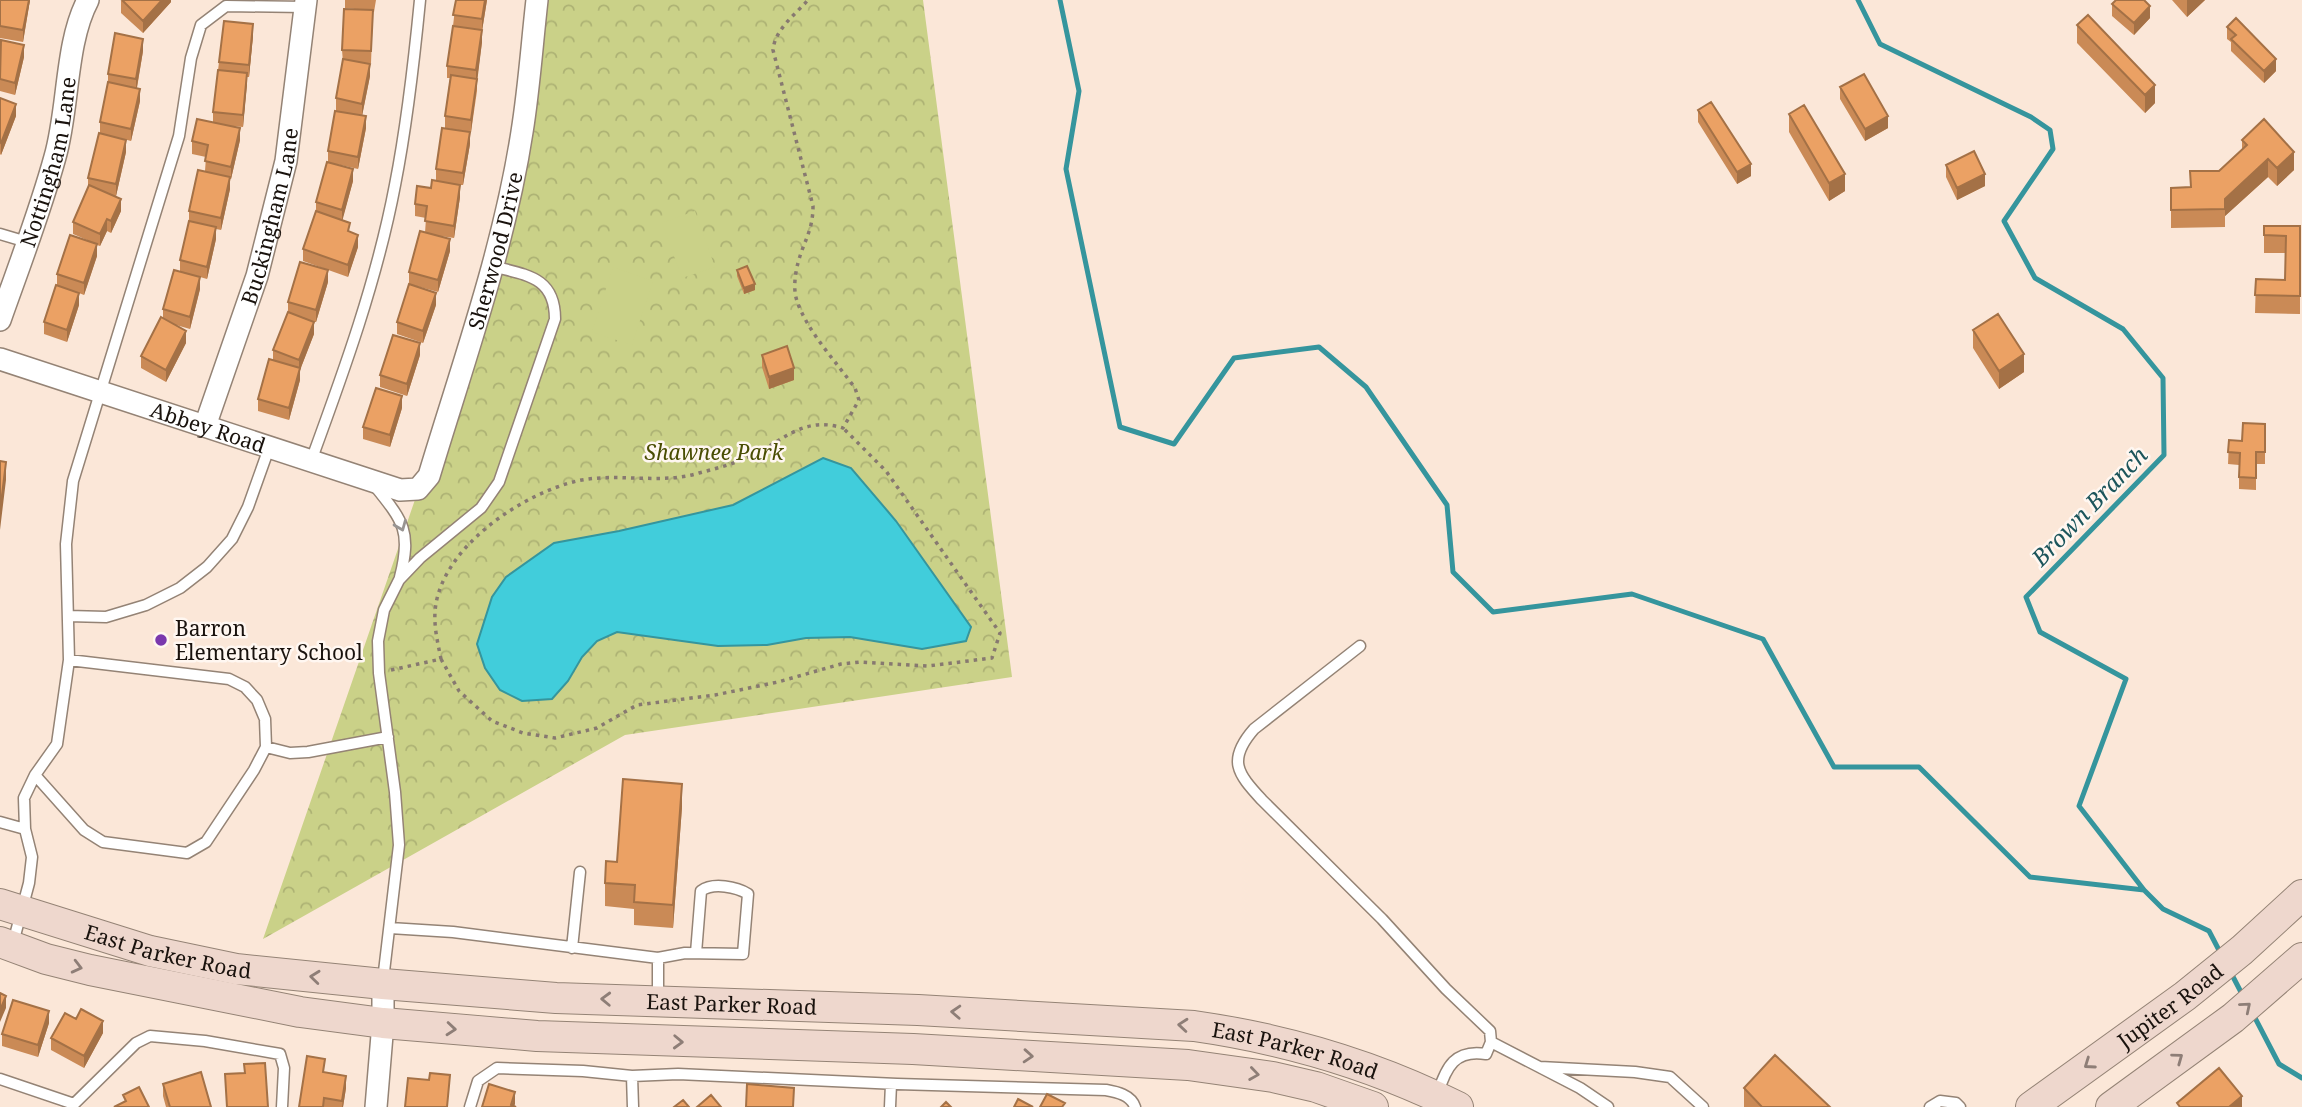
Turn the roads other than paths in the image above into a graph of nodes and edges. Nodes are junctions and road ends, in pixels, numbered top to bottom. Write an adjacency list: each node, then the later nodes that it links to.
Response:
1 (88, 0): 6 (street, Nottingham Lane)
2 (420, 0): 13 (lane)
3 (537, 0): 7 (street, Sherwood Drive)
4 (306, 3): 10 (lane); 11 (street, Buckingham Lane)
5 (0, 234): 6 (lane)
6 (27, 242): 8 (street, Nottingham Lane)
7 (492, 266): 15 (street, Sherwood Drive); 16 (lane)
8 (0, 320)
9 (0, 359): 10 (street, Abbey Road)
10 (100, 393): 11 (street, Abbey Road); 17 (lane)
11 (205, 426): 12 (street, Abbey Road)
12 (269, 448): 13 (street, Abbey Road); 17 (lane)
13 (311, 461): 14 (street, Abbey Road)
14 (370, 480): 15 (street, Abbey Road); 16 (lane, one-way to 16)
15 (418, 489)
16 (399, 580): 20 (lane)
17 (68, 616): 19 (lane)
18 (1360, 646): 37 (lane)
19 (69, 660): 21 (lane); 22 (lane)
20 (388, 737): 21 (lane); 28 (lane)
21 (265, 747): 22 (lane)
22 (34, 775): 24 (lane)
23 (0, 822): 24 (lane)
24 (25, 829): 27 (lane)
25 (580, 872): 30 (lane)
26 (2302, 895): 56 (main road, Jupiter Road, one-way to 56)
27 (11, 907): 29 (lane); 34 (main road, East Parker Road, one-way to 27)
28 (390, 928): 30 (lane); 34 (lane)
29 (6, 944): 36 (main road, East Parker Road, one-way to 36)
30 (572, 948): 32 (lane)
31 (696, 953): 31 (lane); 32 (lane)
32 (658, 958): 35 (lane)
33 (2293, 965): 44 (main road, one-way to 33)
34 (383, 984): 35 (main road, East Parker Road, one-way to 34); 36 (street)
35 (659, 1001): 42 (main road, East Parker Road, one-way to 35)
36 (383, 1023): 46 (street); 51 (main road, East Parker Road, one-way to 51)
37 (1491, 1042): 38 (lane); 42 (lane)
38 (1540, 1068): 52 (lane); 53 (lane)
39 (632, 1076): 41 (lane); 47 (lane); 48 (lane)
40 (0, 1079): 43 (lane)
41 (891, 1084): 49 (lane); 50 (lane)
42 (1442, 1103)
43 (73, 1106): 45 (lane)
44 (2115, 1106)
45 (282, 1107)
46 (376, 1107)
47 (470, 1107)
48 (633, 1107)
49 (890, 1107)
50 (1135, 1107)
51 (1373, 1107)
52 (1608, 1107)
53 (1703, 1107)
54 (1930, 1107): 55 (lane)
55 (1960, 1107)
56 (2031, 1107)

